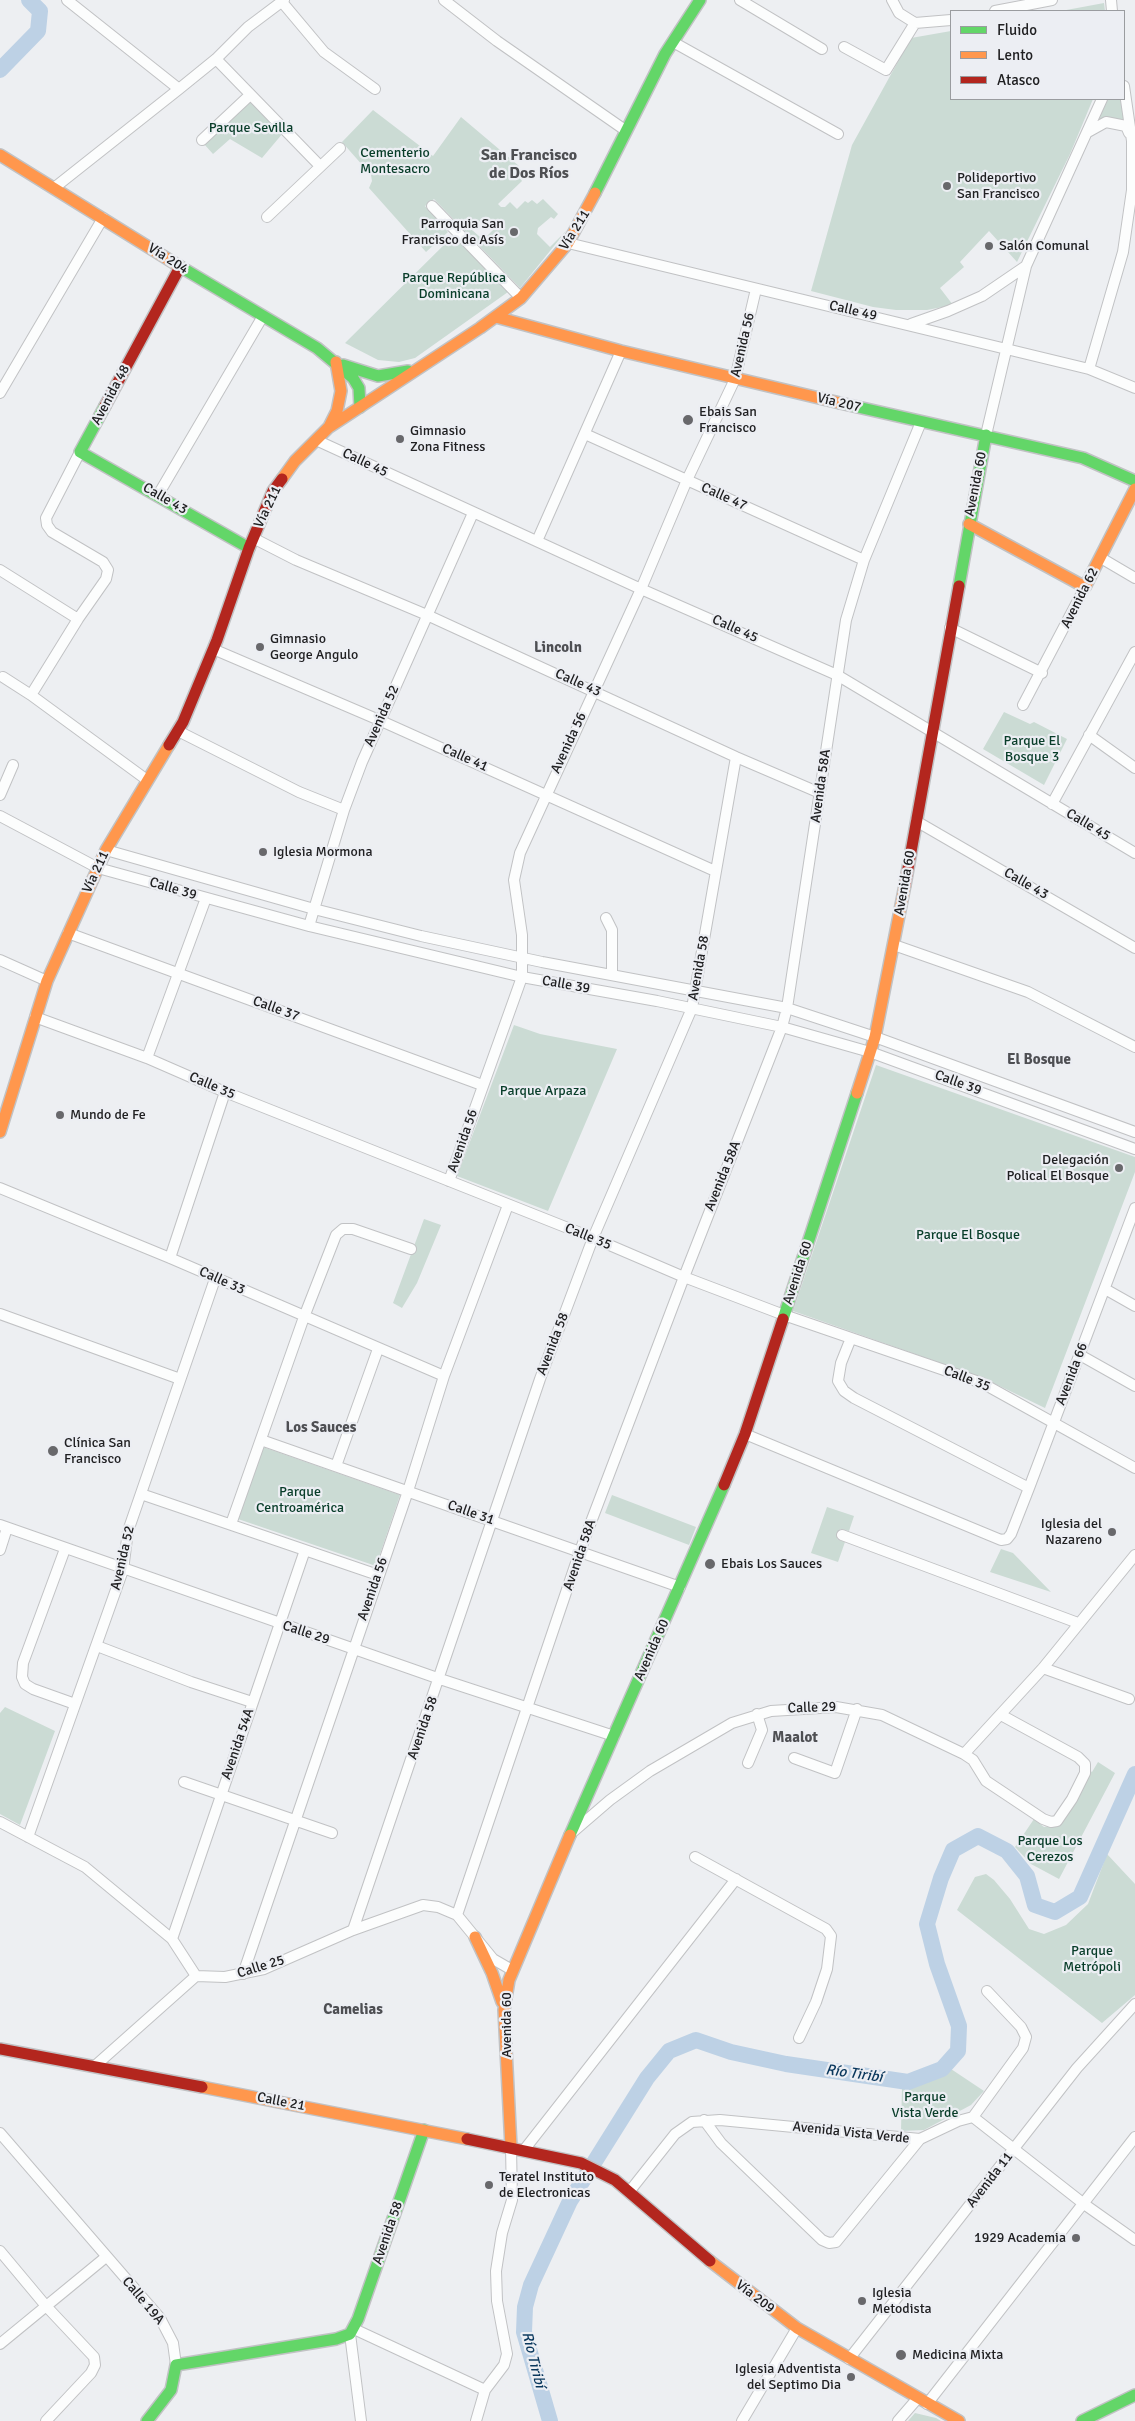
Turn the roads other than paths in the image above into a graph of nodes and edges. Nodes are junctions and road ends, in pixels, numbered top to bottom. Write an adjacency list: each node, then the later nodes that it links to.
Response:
1 (67, 0): 15 (street)
2 (444, 0): 20 (street)
3 (700, 0): 11 (main road, Vía 211)
4 (740, 0): 13 (street)
5 (892, 0): 10 (street)
6 (1052, 0): 8 (street)
7 (283, 1): 14 (street); 16 (street)
8 (1000, 10)
9 (949, 20): 10 (street)
10 (916, 23): 12 (street)
11 (673, 42): 20 (main road, Vía 211); 22 (street)
12 (844, 47)
13 (822, 49)
14 (216, 59): 15 (street); 18 (street)
15 (179, 89): 28 (street)
16 (375, 90)
17 (1125, 93): 24 (street)
18 (250, 95): 23 (street); 27 (street)
19 (1102, 100): 21 (street, Avenida 60)
20 (625, 130): 33 (main road, Vía 211)
21 (1088, 132): 24 (street); 34 (street, Avenida 60)
22 (838, 134)
23 (202, 140)
24 (1132, 141): 29 (street)
25 (340, 148): 27 (street)
26 (0, 155): 28 (main road, Vía 204)
27 (320, 166): 31 (street)
28 (54, 188): 32 (main road, Vía 204)
29 (1134, 191): 47 (street)
30 (432, 206): 37 (street)
31 (267, 217)
32 (103, 218): 35 (main road, Vía 204); 50 (street)
33 (568, 243): 36 (street, Calle 49); 37 (main road, Vía 211)
34 (1026, 266): 40 (street); 43 (street, Avenida 60)
35 (180, 267): 38 (main road, Vía 204); 57 (main road, Avenida 48)
36 (756, 289): 40 (street, Calle 49); 48 (street, Avenida 56)
37 (521, 298): 39 (main road, Vía 211)
38 (263, 316): 45 (main road, Vía 204); 61 (street)
39 (496, 316): 41 (main road, Vía 211); 42 (main road, Vía 207)
40 (910, 324): 43 (street, Calle 49)
41 (480, 328): 42 (main road, Vía 207); 46 (main road, Vía 211)
42 (542, 329): 44 (main road, Vía 207)
43 (1006, 349): 47 (street, Calle 49); 55 (street, Avenida 60)
44 (621, 351): 48 (main road, Vía 207); 54 (street)
45 (336, 362): 46 (main road); 51 (main road, Vía 204); 53 (main road)
46 (426, 365): 51 (main road, Vía 211)
47 (1089, 369): 49 (street, Calle 49)
48 (736, 379): 52 (main road, Vía 207); 58 (street, Avenida 56)
49 (1135, 388)
50 (0, 393)
51 (360, 407): 53 (main road, Vía 211)
52 (922, 422): 55 (main road, Vía 207); 67 (street, Avenida 58A)
53 (328, 428): 56 (main road, Vía 211)
54 (585, 434): 58 (street, Calle 47); 64 (street)
55 (986, 435): 59 (main road, Vía 207); 63 (main road, Avenida 60)
56 (316, 440): 62 (street, Calle 45); 65 (main road, Vía 211)
57 (80, 452): 61 (main road, Calle 43); 73 (street, Avenida 48)
58 (687, 480): 67 (street, Calle 47); 71 (street, Avenida 56)
59 (1135, 481)
60 (1135, 489): 66 (main road, Avenida 62)
61 (158, 495): 65 (main road, Calle 43)
62 (473, 513): 64 (street, Calle 45); 72 (street, Avenida 52)
63 (969, 524): 70 (main road); 74 (main road, Avenida 60)
64 (537, 541): 71 (street, Calle 45)
65 (251, 543): 72 (street, Calle 43); 75 (main road, Vía 211)
66 (1101, 558): 69 (street); 70 (main road, Avenida 62)
67 (864, 560): 79 (street, Avenida 58A)
68 (0, 570): 73 (street)
69 (1135, 578)
70 (1085, 588): 78 (street, Avenida 62)
71 (641, 589): 79 (street, Calle 45); 81 (street, Avenida 56)
72 (428, 615): 81 (street, Calle 43); 84 (street, Avenida 52)
73 (78, 619): 82 (street)
74 (950, 628): 78 (street); 86 (main road, Avenida 60)
75 (214, 649): 84 (street, Calle 41); 85 (main road, Vía 211)
76 (1135, 652): 77 (street)
77 (1131, 668): 87 (street)
78 (1042, 673): 83 (street, Avenida 62)
79 (837, 675): 86 (street, Calle 45); 92 (street, Avenida 58A)
80 (3, 677): 82 (street)
81 (593, 690): 88 (street, Calle 43); 93 (street, Avenida 56)
82 (31, 695): 91 (street)
83 (1024, 705)
84 (379, 720): 93 (street, Calle 41); 96 (street, Avenida 52)
85 (178, 731): 91 (main road, Vía 211); 96 (street)
86 (932, 732): 95 (street, Calle 45); 98 (main road, Avenida 60)
87 (1089, 735): 90 (street); 95 (street)
88 (736, 757): 92 (street, Calle 43); 102 (street, Avenida 58)
89 (13, 765): 94 (street)
90 (1135, 768)
91 (147, 780): 99 (main road, Vía 211)
92 (820, 793): 118 (street, Avenida 58A)
93 (546, 794): 102 (street, Calle 41); 110 (street, Avenida 56)
94 (0, 795)
95 (1052, 804): 100 (street, Calle 45)
96 (344, 810): 104 (street, Avenida 52)
97 (0, 816): 101 (street, Calle 39)
98 (916, 821): 108 (main road, Avenida 60); 109 (street, Calle 43)
99 (106, 850): 101 (main road, Vía 211); 104 (street, Calle 39)
100 (1135, 853)
101 (98, 868): 103 (street, Calle 39); 107 (main road, Vía 211)
102 (715, 871): 116 (street, Avenida 58)
103 (206, 898): 106 (street, Calle 39); 112 (street)
104 (314, 909): 106 (street, Avenida 52); 110 (street, Calle 39)
105 (606, 918): 113 (street)
106 (309, 926): 114 (street, Calle 39)
107 (68, 933): 112 (street, Calle 37); 115 (main road, Vía 211)
108 (894, 945): 121 (main road, Avenida 60); 122 (street)
109 (1135, 948)
110 (523, 958): 113 (street, Calle 39); 114 (street, Avenida 56)
111 (0, 960): 115 (street)
112 (179, 973): 124 (street); 125 (street, Calle 37)
113 (612, 974): 116 (street, Calle 39)
114 (522, 977): 117 (street, Calle 39); 125 (street, Avenida 56)
115 (48, 981): 119 (main road, Vía 211)
116 (696, 989): 117 (street, Avenida 58); 118 (street, Calle 39)
117 (692, 1008): 120 (street, Calle 39); 136 (street, Avenida 58)
118 (787, 1008): 120 (street, Avenida 58A); 121 (street, Calle 39)
119 (35, 1017): 124 (street, Calle 35); 127 (main road, Vía 211)
120 (782, 1027): 123 (street, Calle 39); 139 (street, Avenida 58A)
121 (875, 1037): 123 (main road, Avenida 60); 129 (street, Calle 39)
122 (1135, 1047)
123 (870, 1052): 130 (street, Calle 39); 144 (main road, Avenida 60)
124 (146, 1058): 126 (street, Calle 35)
125 (482, 1085): 131 (street, Avenida 56)
126 (224, 1092): 131 (street, Calle 35); 138 (street)
127 (4, 1103): 128 (main road, Vía 211)
128 (0, 1132)
129 (1135, 1132)
130 (1135, 1149)
131 (449, 1181): 133 (street, Calle 35)
132 (0, 1188): 138 (street, Calle 33)
133 (508, 1205): 136 (street, Calle 35); 149 (street, Avenida 56)
134 (1135, 1208): 135 (street, Avenida 66)
135 (1132, 1225): 141 (street, Avenida 66)
136 (593, 1238): 139 (street, Calle 35); 160 (street, Avenida 58)
137 (410, 1249): 145 (street)
138 (170, 1258): 140 (street, Calle 33)
139 (684, 1277): 144 (street, Calle 35); 167 (street, Avenida 58A)
140 (215, 1279): 145 (street, Calle 33); 150 (street, Avenida 52)
141 (1104, 1289): 142 (street); 148 (street, Avenida 66)
142 (1135, 1306)
143 (0, 1314): 150 (street)
144 (784, 1315): 146 (street, Calle 35); 153 (main road, Avenida 60)
145 (304, 1317): 147 (street, Calle 33); 154 (street)
146 (851, 1338): 152 (street, Calle 35); 157 (street)
147 (378, 1349): 149 (street, Calle 33); 155 (street)
148 (1080, 1355): 151 (street); 152 (street, Avenida 66)
149 (444, 1376): 158 (street, Avenida 56)
150 (180, 1379): 159 (street, Avenida 52)
151 (1135, 1386)
152 (1054, 1422): 156 (street, Calle 35); 157 (street, Avenida 66)
153 (745, 1434): 157 (street, Avenida 66); 171 (main road, Avenida 60)
154 (261, 1440): 155 (street, Calle 31); 161 (street)
155 (336, 1466): 158 (street, Calle 31)
156 (1135, 1468)
157 (1029, 1488)
158 (408, 1491): 160 (street, Calle 31); 170 (street, Avenida 56)
159 (141, 1494): 161 (street); 169 (street, Avenida 52)
160 (492, 1520): 167 (street, Calle 31); 177 (street, Avenida 58)
161 (231, 1524): 166 (street)
162 (4, 1527): 164 (street, Calle 29); 165 (street)
163 (842, 1535): 173 (street)
164 (65, 1549): 169 (street, Calle 29); 180 (street)
165 (0, 1550)
166 (305, 1550): 170 (street); 172 (street, Avenida 54A)
167 (580, 1551): 171 (street, Calle 31); 181 (street, Avenida 58A)
168 (1135, 1555): 173 (street)
169 (123, 1570): 172 (street, Calle 29); 174 (street, Avenida 52)
170 (378, 1575): 175 (street, Avenida 56)
171 (680, 1587): 185 (main road, Avenida 60)
172 (281, 1624): 175 (street, Calle 29); 179 (street, Avenida 54A)
173 (1078, 1624): 176 (street)
174 (97, 1646): 179 (street); 180 (street, Avenida 52)
175 (353, 1648): 177 (street, Calle 29); 191 (street, Avenida 56)
176 (1043, 1668): 178 (street); 184 (street)
177 (440, 1679): 181 (street, Calle 29); 199 (street, Avenida 58)
178 (1128, 1699)
179 (252, 1702): 190 (street, Avenida 54A)
180 (75, 1704): 195 (street, Avenida 52)
181 (529, 1709): 185 (street, Calle 29); 198 (street, Avenida 58A)
182 (858, 1709): 183 (street, Calle 29); 186 (street, Calle 29); 187 (street)
183 (757, 1714): 188 (street); 194 (street, Calle 29)
184 (1000, 1715): 186 (street); 186 (street, Calle 29)
185 (614, 1736): 194 (main road, Avenida 60)
186 (964, 1754)
187 (794, 1758)
188 (748, 1763)
189 (184, 1782): 190 (street)
190 (221, 1794): 191 (street); 201 (street, Avenida 54A)
191 (296, 1820): 193 (street); 203 (street, Avenida 56)
192 (0, 1822): 195 (street)
193 (332, 1833)
194 (570, 1835): 202 (main road, Avenida 60)
195 (28, 1837): 201 (street)
196 (695, 1857): 197 (street)
197 (736, 1880): 208 (street); 218 (street)
198 (457, 1915): 199 (street, Calle 25); 200 (street)
199 (353, 1930): 203 (street, Calle 25)
200 (475, 1937): 202 (street); 207 (main road)
201 (172, 1939): 204 (street)
202 (512, 1970): 207 (main road, Avenida 60)
203 (243, 1974): 204 (street, Calle 25)
204 (196, 1976): 210 (street)
205 (987, 1991): 211 (street)
206 (1135, 2004): 219 (street, Avenida 11)
207 (504, 2010): 217 (main road, Avenida 60)
208 (799, 2038)
209 (0, 2048): 210 (main road, Calle 21)
210 (96, 2065): 213 (main road, Calle 21)
211 (973, 2117): 216 (street, Avenida Vista Verde); 219 (street)
212 (704, 2120): 216 (street, Avenida Vista Verde); 216 (street); 221 (street, Avenida Vista Verde)
213 (424, 2130): 217 (main road, Calle 21); 228 (main road, Avenida 58)
214 (0, 2132): 225 (street, Calle 19A)
215 (1135, 2136): 222 (street)
216 (920, 2139)
217 (511, 2147): 218 (main road, Calle 21); 232 (street, Avenida 60)
218 (524, 2150): 220 (main road, Calle 21)
219 (1013, 2150): 222 (street); 230 (street, Avenida 11)
220 (562, 2158): 221 (main road, Vía 209)
221 (629, 2192): 227 (main road, Vía 209)
222 (1084, 2204): 223 (street); 234 (street)
223 (1135, 2240)
224 (0, 2251): 226 (street)
225 (106, 2257): 226 (street); 231 (street, Calle 19A)
226 (46, 2306): 229 (street); 235 (street)
227 (797, 2328): 230 (main road, Vía 209); 239 (street)
228 (352, 2332): 231 (main road); 232 (street); 237 (street)
229 (0, 2344)
230 (849, 2359): 234 (main road, Vía 209)
231 (176, 2365): 236 (main road)
232 (485, 2390): 238 (street, Avenida 60)
233 (1135, 2394): 242 (main road)
234 (922, 2401): 240 (street); 241 (main road, Vía 209)
235 (46, 2421)
236 (147, 2421)
237 (361, 2421)
238 (476, 2421)
239 (742, 2421)
240 (898, 2421)
241 (959, 2421)
242 (1082, 2421)

